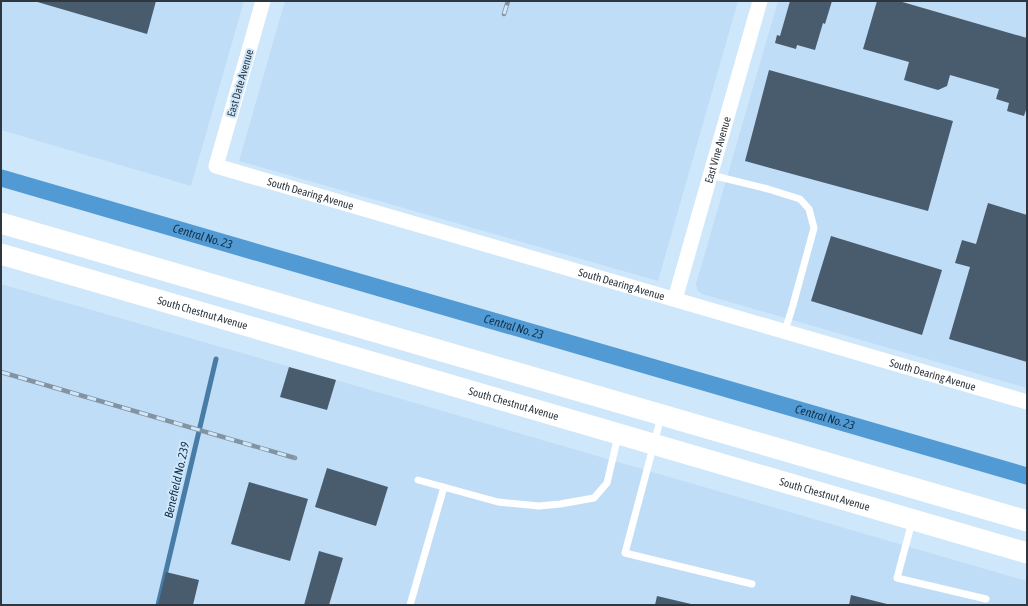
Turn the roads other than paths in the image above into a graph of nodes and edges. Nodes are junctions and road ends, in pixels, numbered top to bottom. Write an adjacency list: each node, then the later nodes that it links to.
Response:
1 (263, 1): 3 (street, East Date Avenue)
2 (760, 1): 4 (street, East Vine Avenue)
3 (216, 166): 7 (street, South Dearing Avenue)
4 (711, 175): 7 (street, East Vine Avenue); 8 (lane)
5 (1, 223): 10 (main road)
6 (1, 254): 11 (main road, South Chestnut Avenue)
7 (675, 299): 8 (street, South Dearing Avenue)
8 (785, 331): 9 (street, South Dearing Avenue)
9 (1027, 402)
10 (662, 415): 12 (lane); 16 (main road)
11 (619, 434): 12 (main road, South Chestnut Avenue); 14 (lane)
12 (655, 444): 15 (main road, South Chestnut Avenue); 18 (lane)
13 (418, 480): 14 (lane)
14 (444, 487): 20 (lane)
15 (912, 520): 17 (main road, South Chestnut Avenue); 19 (lane)
16 (1027, 521)
17 (1027, 553)
18 (752, 584)
19 (986, 599)
20 (410, 605)

